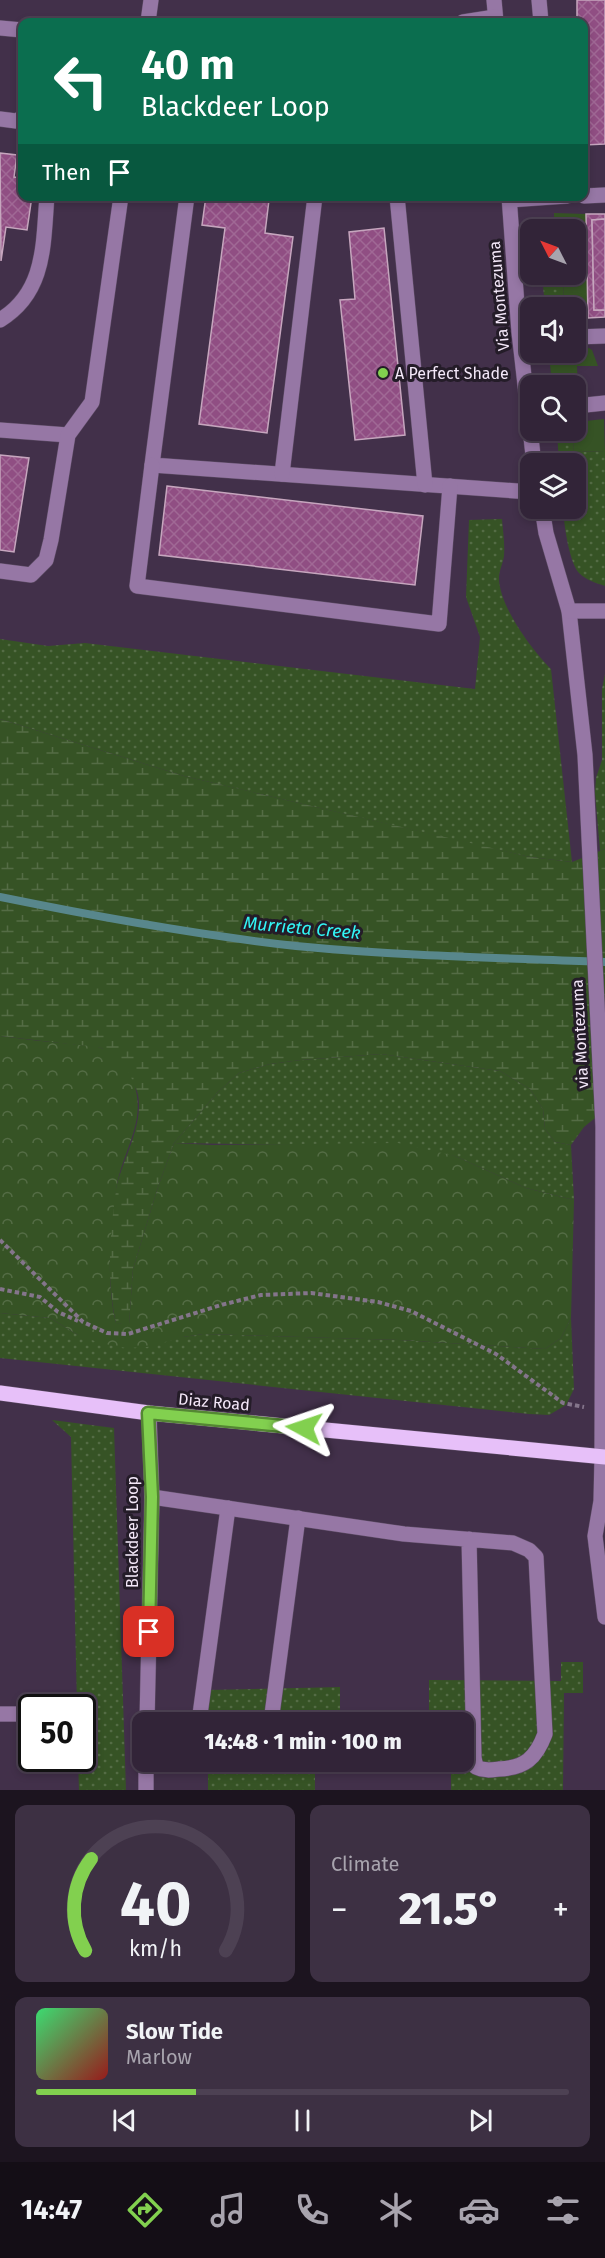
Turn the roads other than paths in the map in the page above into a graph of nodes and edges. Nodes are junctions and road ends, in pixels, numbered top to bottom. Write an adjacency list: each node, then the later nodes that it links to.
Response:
1 (151, 0): 4 (street)
2 (494, 0): 5 (street)
3 (539, 0): 6 (street)
4 (149, 18)
5 (496, 18)
6 (541, 18)
7 (0, 28): 8 (street)
8 (18, 30)
9 (0, 119): 10 (street)
10 (18, 120)
11 (605, 195): 12 (street)
12 (588, 196)
13 (47, 201): 20 (street)
14 (120, 201): 26 (street)
15 (186, 201): 27 (street)
16 (314, 201): 28 (street)
17 (397, 201): 29 (street)
18 (509, 201): 19 (street, Via Montezuma)
19 (521, 297)
20 (0, 320)
21 (605, 336): 22 (street)
22 (586, 337)
23 (605, 403): 24 (street)
24 (586, 405)
25 (0, 430): 26 (street)
26 (68, 435): 33 (street)
27 (152, 465): 28 (street); 30 (street)
28 (282, 474): 29 (street)
29 (425, 484): 30 (street)
30 (450, 486): 31 (street)
31 (520, 491)
32 (544, 519): 35 (street)
33 (0, 571)
34 (605, 610): 35 (street)
35 (568, 611): 38 (street, via Montezuma)
36 (0, 1393): 37 (main road, Diaz Road)
37 (148, 1413): 38 (main road, Diaz Road); 39 (street, Blackdeer Loop)
38 (604, 1457): 43 (street, via Montezuma)
39 (152, 1497): 40 (street); 44 (street, Blackdeer Loop)
40 (228, 1508): 41 (street); 45 (street)
41 (298, 1518): 42 (street); 46 (street)
42 (470, 1539): 42 (street)
43 (605, 1617)
44 (147, 1712)
45 (200, 1712)
46 (272, 1712)
47 (0, 1714): 48 (street)
48 (18, 1714)
49 (146, 1772): 50 (street)
50 (146, 1790)

